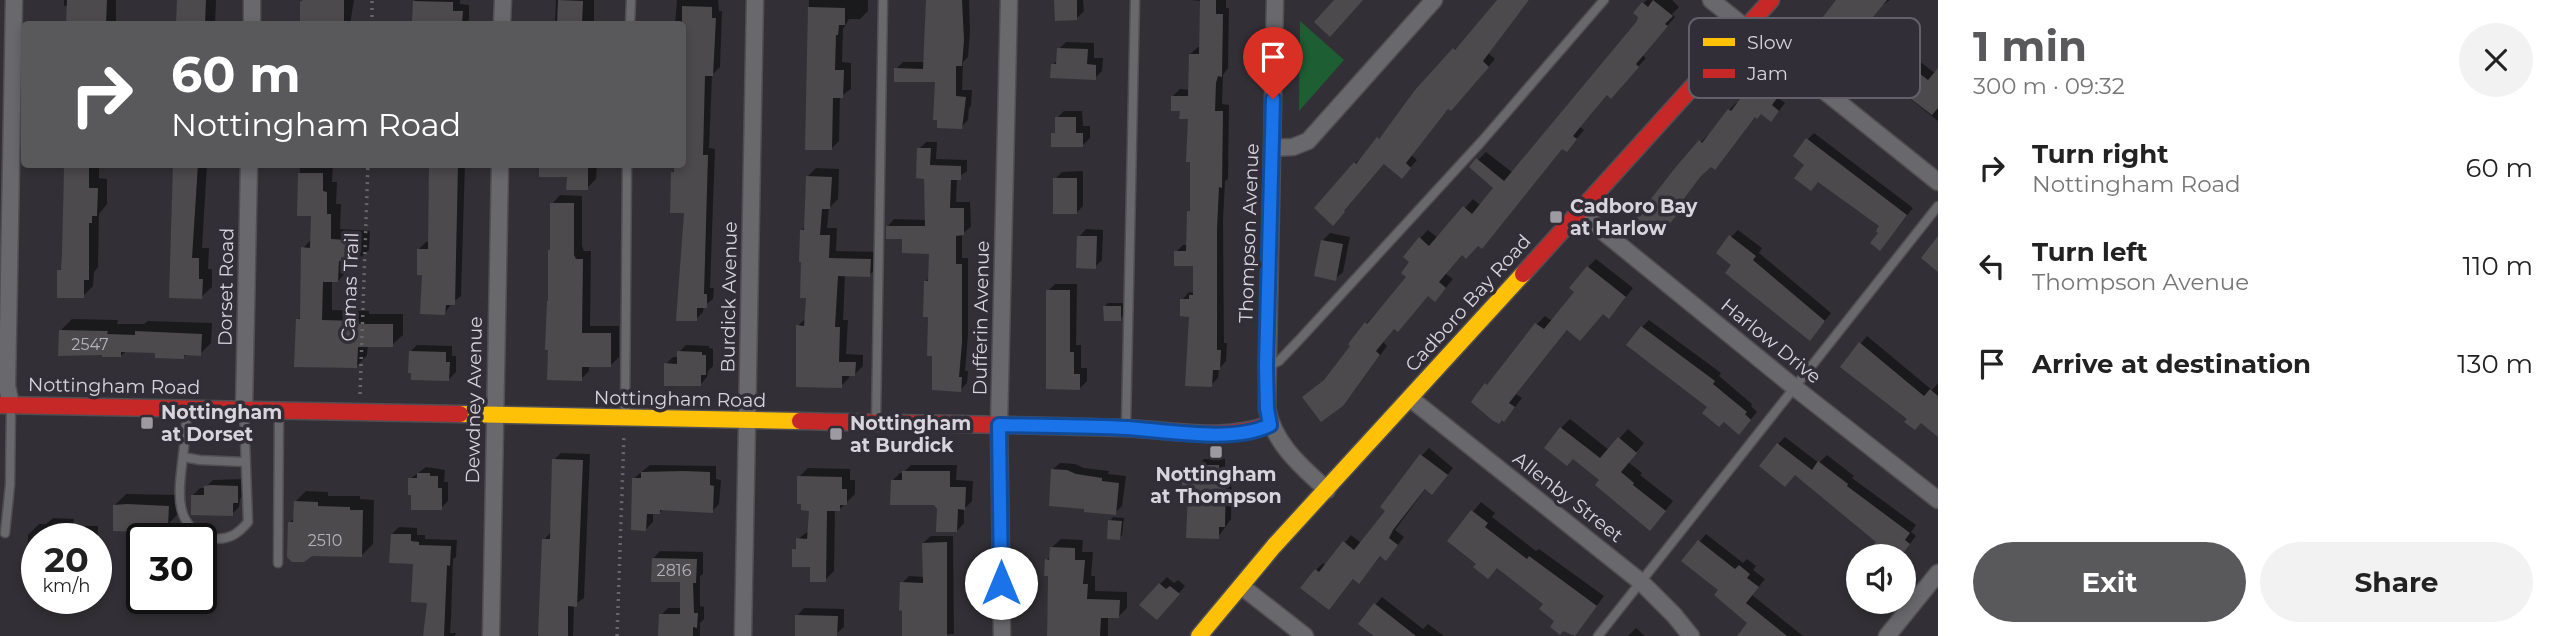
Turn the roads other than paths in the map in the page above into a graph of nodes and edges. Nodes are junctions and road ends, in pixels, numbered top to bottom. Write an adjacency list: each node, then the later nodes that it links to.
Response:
1 (14, 0): 31 (street)
2 (252, 0): 16 (street)
3 (503, 0): 17 (street)
4 (631, 0): 18 (lane)
5 (755, 0): 37 (street, Burdick Avenue)
6 (883, 0): 38 (lane)
7 (1009, 0): 39 (street, Dufferin Avenue)
8 (1135, 0): 41 (lane)
9 (1275, 0): 21 (street, Thompson Avenue)
10 (1434, 0): 21 (street)
11 (1604, 0): 28 (lane)
12 (1711, 0): 14 (street)
13 (1771, 0): 15 (street, Cadboro Bay Road)
14 (1731, 18)
15 (1754, 18)
16 (252, 21)
17 (502, 21)
18 (630, 21)
19 (1689, 90): 27 (street, Cadboro Bay Road)
20 (1831, 98): 25 (street)
21 (1272, 148): 28 (street, Thompson Avenue)
22 (249, 168): 33 (street, Dorset Road)
23 (500, 168): 35 (street, Dewdney Avenue)
24 (627, 168): 36 (lane)
25 (1938, 182)
26 (1938, 206): 29 (lane)
27 (1579, 212): 29 (street, Harlow Drive); 30 (street, Cadboro Bay Road)
28 (1266, 366): 40 (street, Thompson Avenue)
29 (1794, 387): 47 (street, Harlow Drive); 51 (lane)
30 (1411, 399): 46 (street, Cadboro Bay Road); 51 (street, Allenby Street)
31 (5, 405): 32 (street, Nottingham Road); 45 (lane)
32 (187, 409): 33 (street, Nottingham Road); 42 (lane)
33 (244, 410): 34 (street, Nottingham Road); 43 (lane)
34 (279, 410): 35 (street, Nottingham Road); 49 (lane)
35 (495, 416): 36 (street, Nottingham Road); 53 (street, Dewdney Avenue)
36 (625, 419): 37 (street, Nottingham Road)
37 (747, 421): 38 (street, Nottingham Road); 54 (street, Burdick Avenue)
38 (876, 423): 39 (street, Nottingham Road)
39 (999, 425): 41 (street, Nottingham Road); 55 (street, Dufferin Avenue)
40 (1270, 425): 41 (street, Nottingham Road); 46 (street)
41 (1126, 428)
42 (183, 457): 43 (lane); 43 (lane)
43 (245, 462)
44 (0, 483): 45 (lane)
45 (10, 485): 48 (lane)
46 (1327, 490): 52 (street, Cadboro Bay Road)
47 (1938, 500)
48 (5, 533)
49 (278, 563)
50 (1938, 573): 60 (street)
51 (1640, 582): 58 (lane); 59 (street, Allenby Street)
52 (1241, 586): 56 (street, Cadboro Bay Road); 57 (street)
53 (491, 636)
54 (743, 636)
55 (1002, 636)
56 (1199, 636)
57 (1305, 636)
58 (1598, 636)
59 (1691, 636)
60 (1887, 636)

